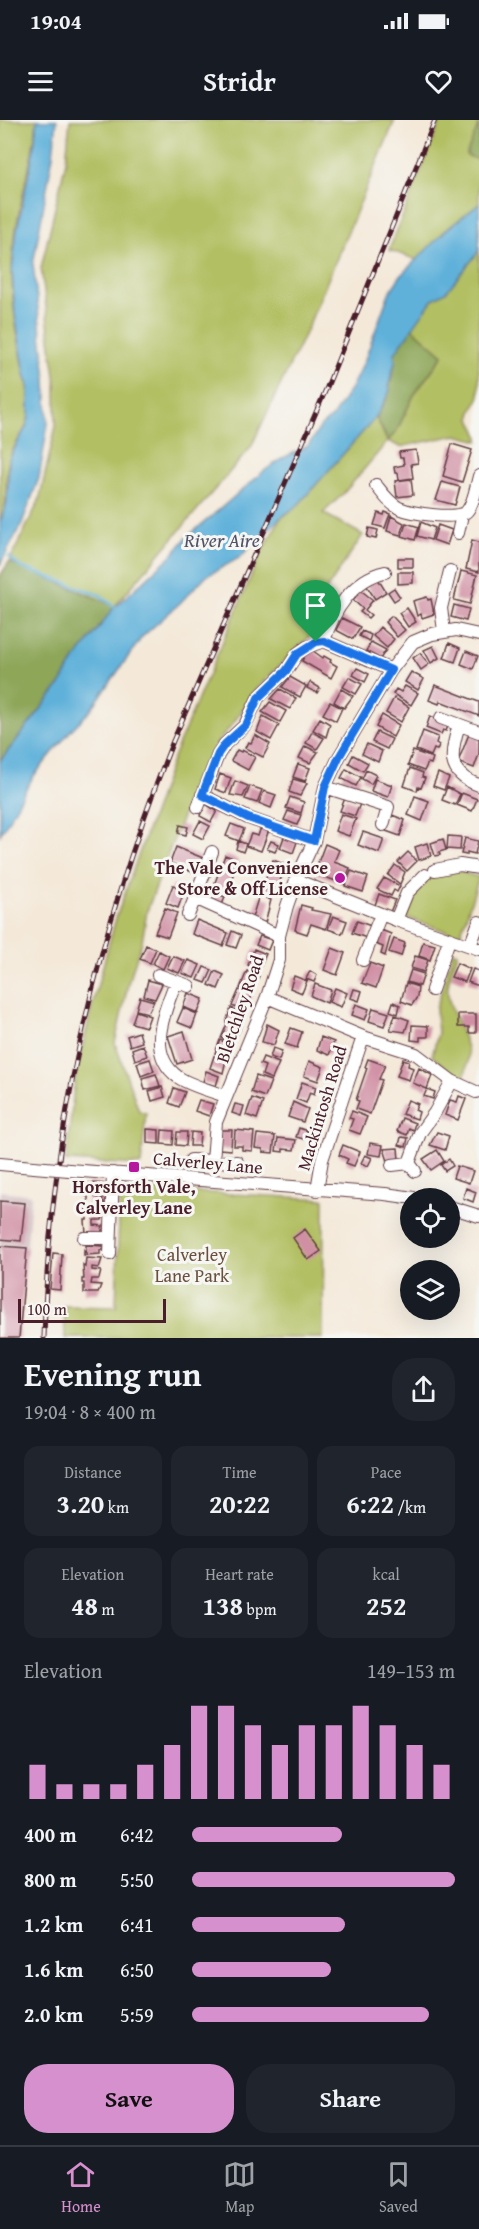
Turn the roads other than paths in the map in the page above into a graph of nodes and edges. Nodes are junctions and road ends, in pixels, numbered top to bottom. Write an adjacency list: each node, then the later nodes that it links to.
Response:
1 (479, 476): 3 (street)
2 (376, 485): 3 (street)
3 (462, 515): 4 (street)
4 (458, 533)
5 (450, 571): 7 (street)
6 (385, 572): 9 (street)
7 (444, 631): 8 (street, Bletchley Road); 10 (street, Bletchley Road)
8 (479, 635)
9 (324, 641): 10 (street); 17 (street)
10 (391, 670): 15 (street, Bletchley Road)
11 (441, 718): 12 (street)
12 (459, 725): 13 (street); 14 (street)
13 (479, 732)
14 (479, 785)
15 (325, 787): 16 (street); 17 (street, Bletchley Road)
16 (383, 825)
17 (314, 841): 20 (street, Bletchley Road)
18 (212, 852): 21 (street)
19 (479, 868): 24 (street)
20 (296, 880): 22 (street); 26 (street, Bletchley Road)
21 (195, 898): 23 (street); 26 (street)
22 (381, 914): 24 (street); 29 (street)
23 (188, 915)
24 (396, 920): 27 (street)
25 (479, 922): 28 (street)
26 (279, 936): 34 (street, Bletchley Road)
27 (449, 940): 28 (street); 33 (street)
28 (475, 948)
29 (363, 960)
30 (158, 975): 31 (street)
31 (176, 981): 32 (street); 38 (street)
32 (189, 986)
33 (432, 990)
34 (267, 997): 35 (street); 38 (street, Bletchley Road)
35 (363, 1037): 36 (street); 45 (street, Mackintosh Road)
36 (452, 1081): 37 (street); 43 (street)
37 (476, 1092)
38 (226, 1096): 40 (street, Bletchley Road)
39 (191, 1160): 40 (street)
40 (213, 1161): 41 (street)
41 (237, 1162)
42 (0, 1164): 44 (street, Calverley Lane, bridge)
43 (392, 1165)
44 (113, 1173): 45 (street, Calverley Lane); 50 (street)
45 (317, 1190): 46 (street, Calverley Lane)
46 (400, 1197)
47 (460, 1211): 48 (street)
48 (479, 1216)
49 (84, 1238): 50 (street)
50 (110, 1238): 51 (street)
51 (110, 1254)

